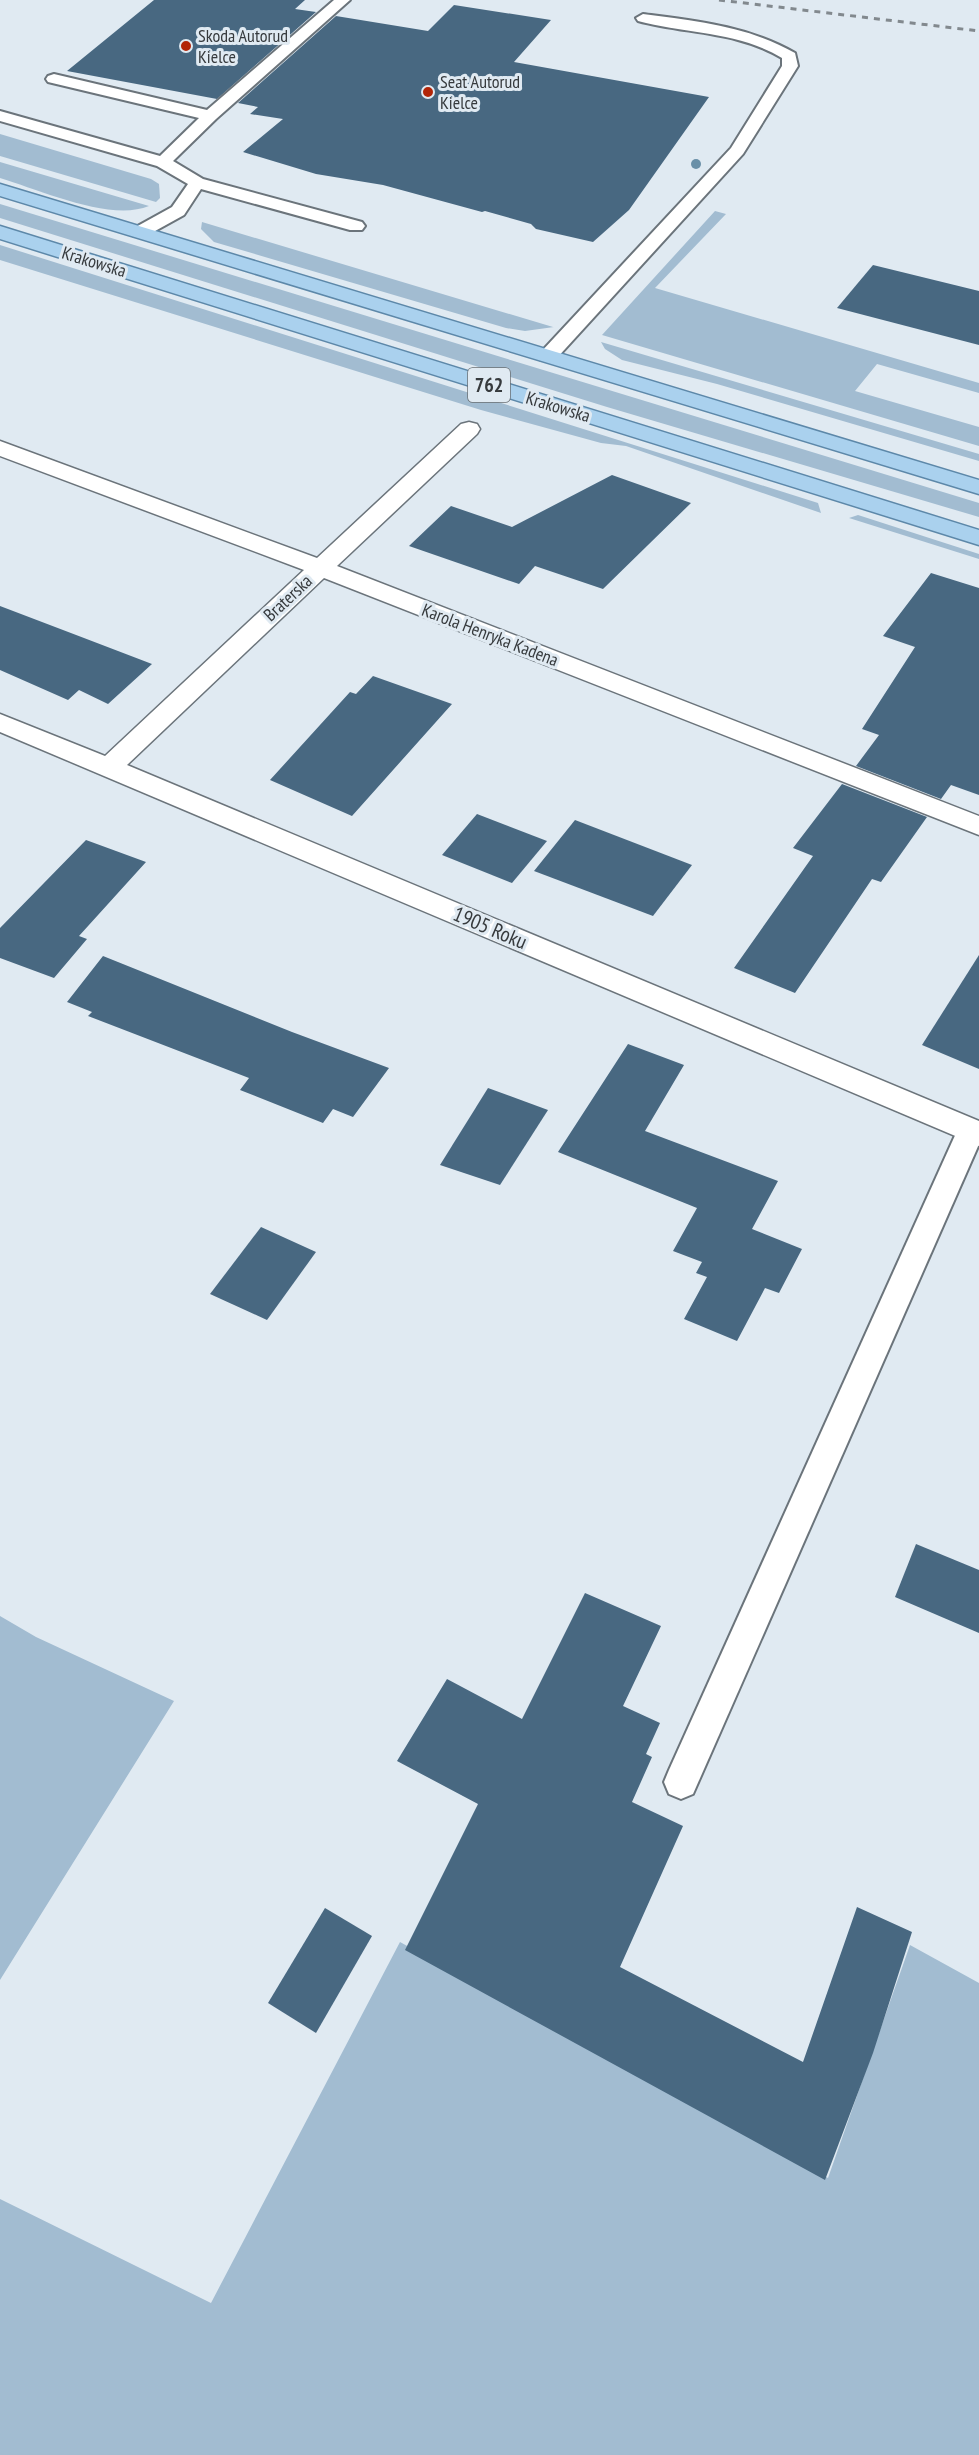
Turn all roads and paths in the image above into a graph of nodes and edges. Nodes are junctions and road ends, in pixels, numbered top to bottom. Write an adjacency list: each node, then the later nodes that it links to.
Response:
1 (343, 0): 5 (lane)
2 (643, 18): 12 (lane)
3 (54, 79): 5 (lane)
4 (0, 116): 6 (lane)
5 (210, 116): 6 (lane)
6 (163, 162): 7 (lane)
7 (197, 183): 9 (lane); 11 (lane)
8 (0, 190): 11 (main road, Krakowska / 762)
9 (356, 226)
10 (0, 232): 16 (main road, Krakowska / 762)
11 (140, 232): 12 (main road, Krakowska / 762)
12 (548, 356): 15 (main road, Krakowska / 762)
13 (469, 429): 17 (street, Braterska)
14 (0, 448): 17 (street, Karola Henryka Kadena)
15 (979, 487)
16 (979, 538)
17 (320, 568): 19 (street, Braterska); 20 (street, Karola Henryka Kadena)
18 (0, 722): 19 (street, 1905 Roku)
19 (108, 768): 21 (street, 1905 Roku)
20 (979, 826)
21 (975, 1133): 22 (lane)
22 (681, 1782)

